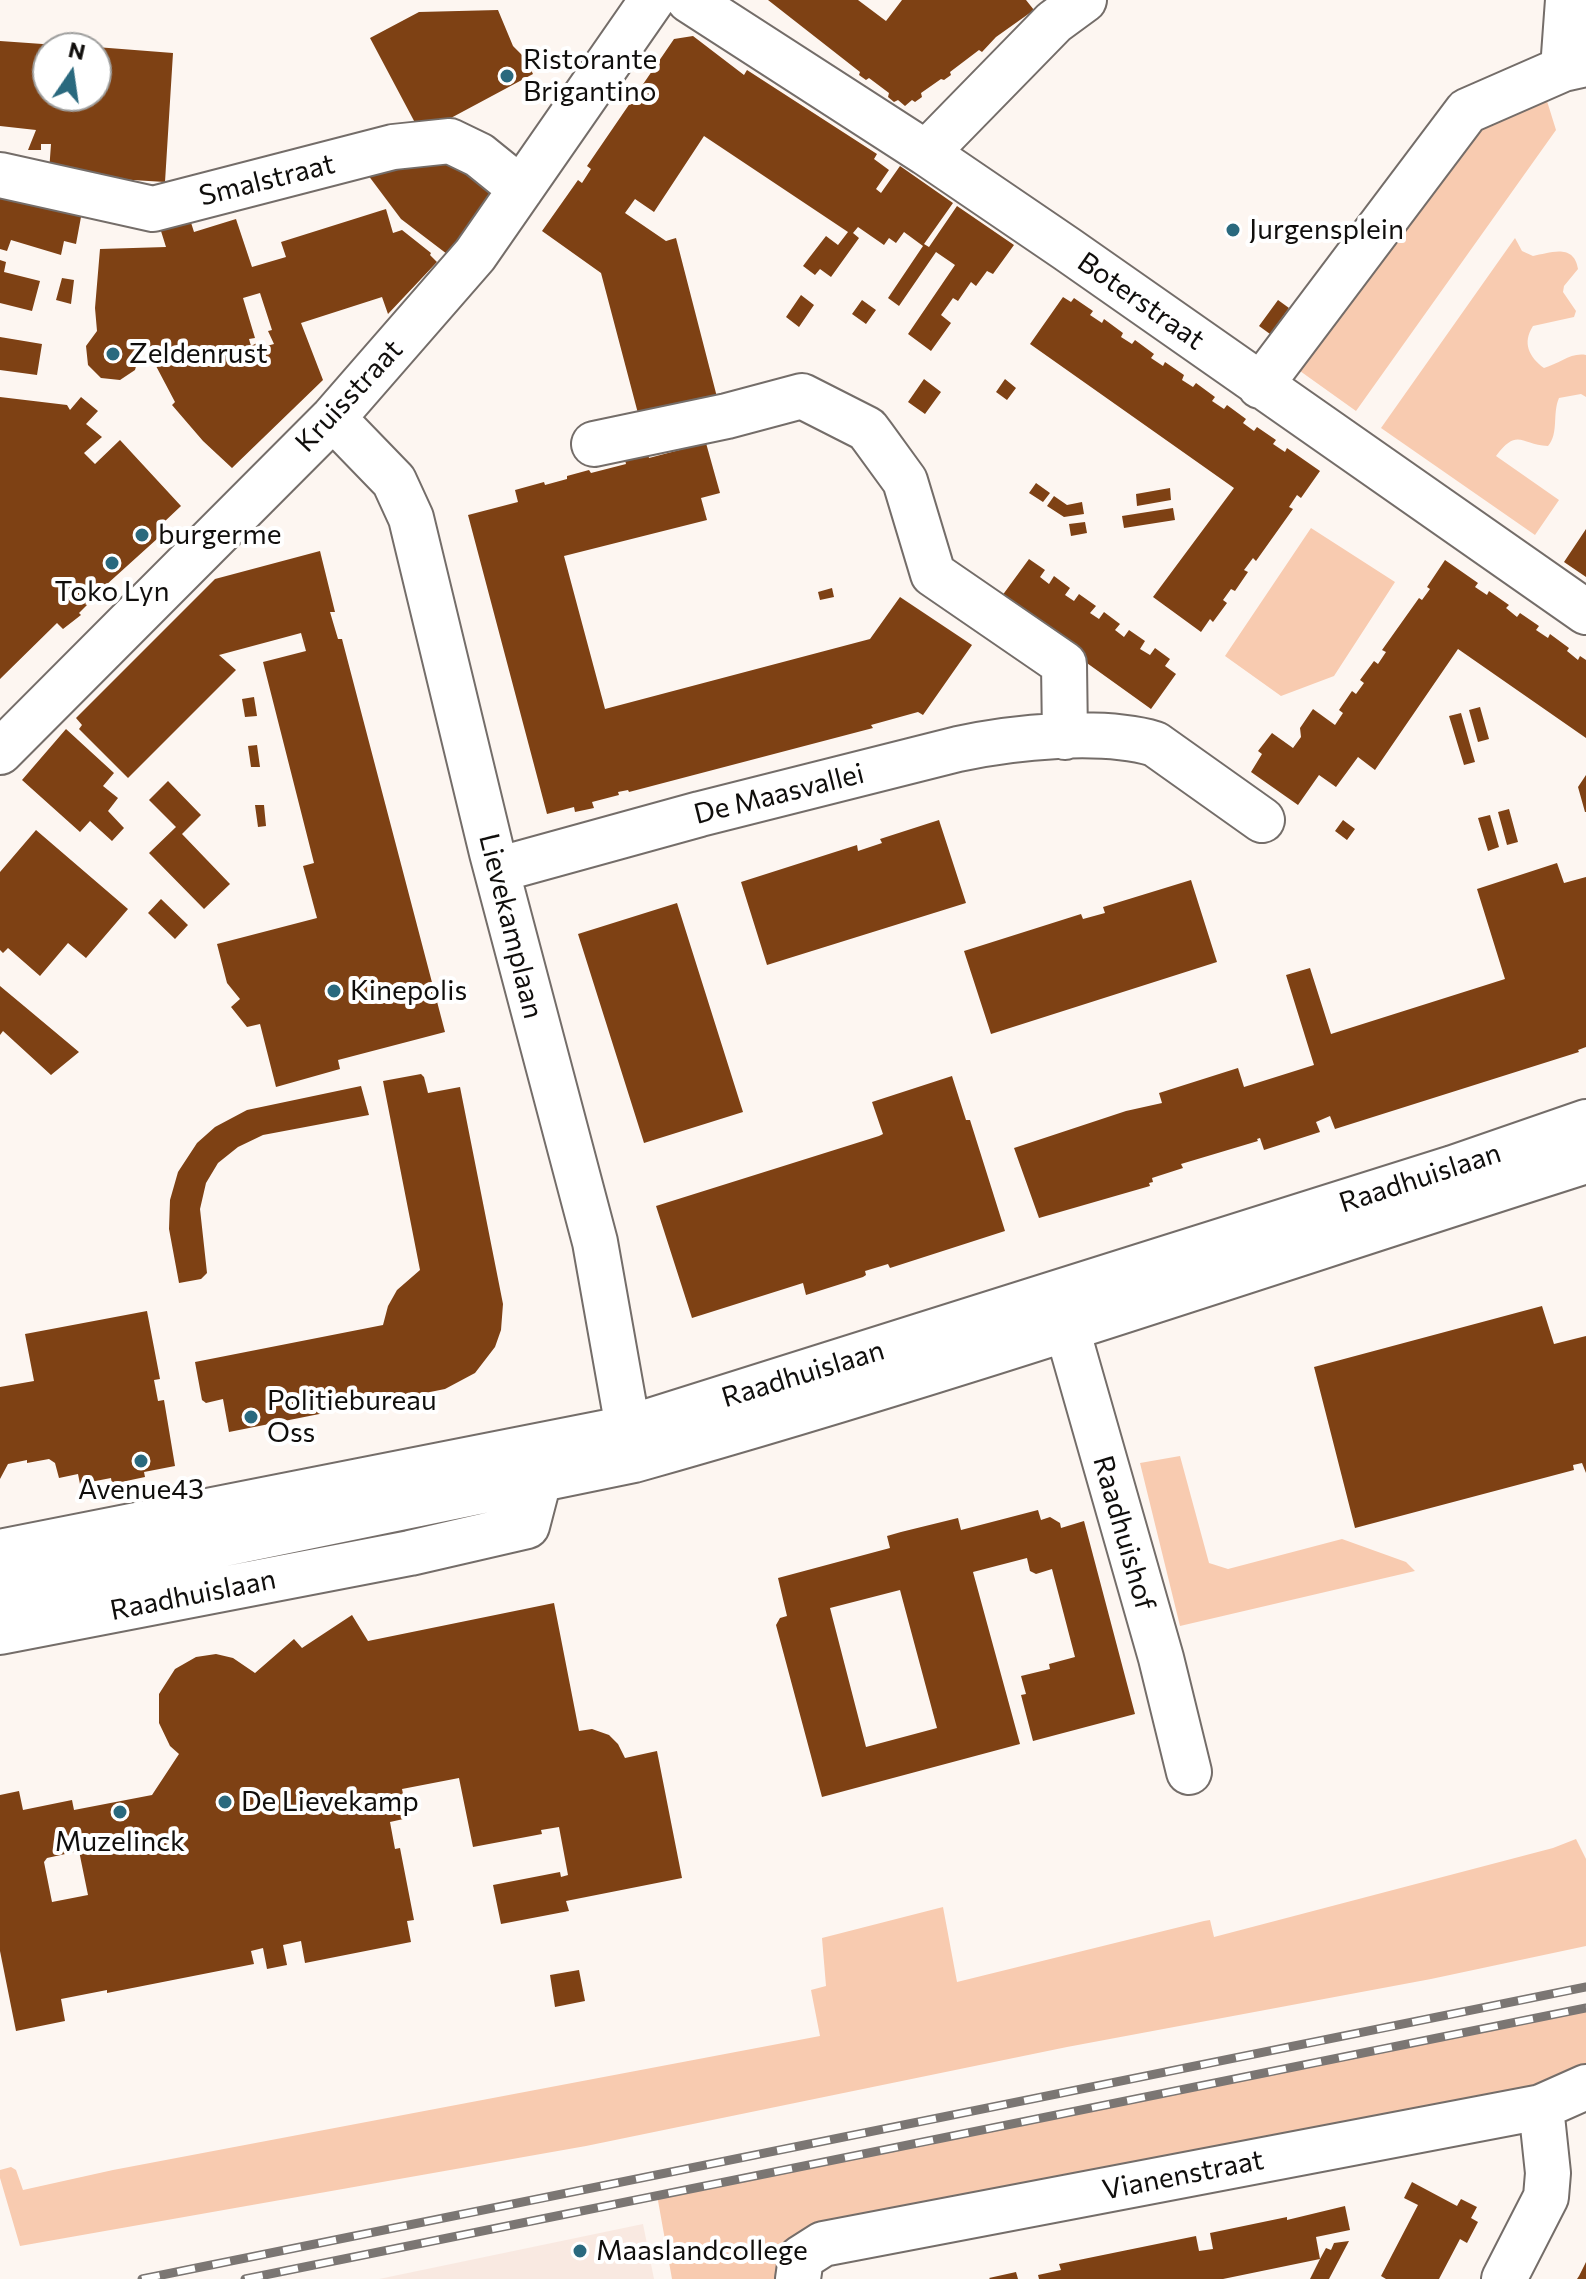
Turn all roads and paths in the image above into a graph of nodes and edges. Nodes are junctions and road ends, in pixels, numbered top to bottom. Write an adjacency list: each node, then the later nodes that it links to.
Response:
1 (652, 0): 8 (street, Kruisstraat)
2 (689, 0): 6 (street, Boterstraat)
3 (1084, 0): 6 (street)
4 (1568, 0): 5 (street)
5 (1574, 66): 9 (street)
6 (926, 153): 9 (street, Boterstraat)
7 (0, 175): 8 (street, Smalstraat)
8 (521, 189): 10 (street, Kruisstraat)
9 (1260, 386): 12 (street, Boterstraat)
10 (333, 418): 14 (street, Kruisstraat); 16 (street, Lievekamplaan)
11 (594, 444): 13 (street)
12 (1586, 612)
13 (1065, 737): 15 (street, De Maasvallei); 16 (street, De Maasvallei)
14 (0, 752)
15 (1262, 820)
16 (497, 870): 20 (street, Lievekamplaan)
17 (1586, 1122): 19 (street, Raadhuislaan)
18 (1586, 1161): 19 (street, Raadhuislaan)
19 (1062, 1311): 20 (street, Raadhuislaan); 25 (street, Raadhuishof)
20 (631, 1444): 21 (street, Raadhuislaan); 22 (street, Raadhuislaan)
21 (539, 1480): 23 (street, Raadhuislaan); 24 (street, Raadhuislaan)
22 (0, 1552)
23 (0, 1590)
24 (0, 1632)
25 (1189, 1772)
26 (1586, 2087): 27 (street, Vianenstraat)
27 (1541, 2107): 28 (street, Vianenstraat); 29 (street)
28 (798, 2279)
29 (1504, 2279)

